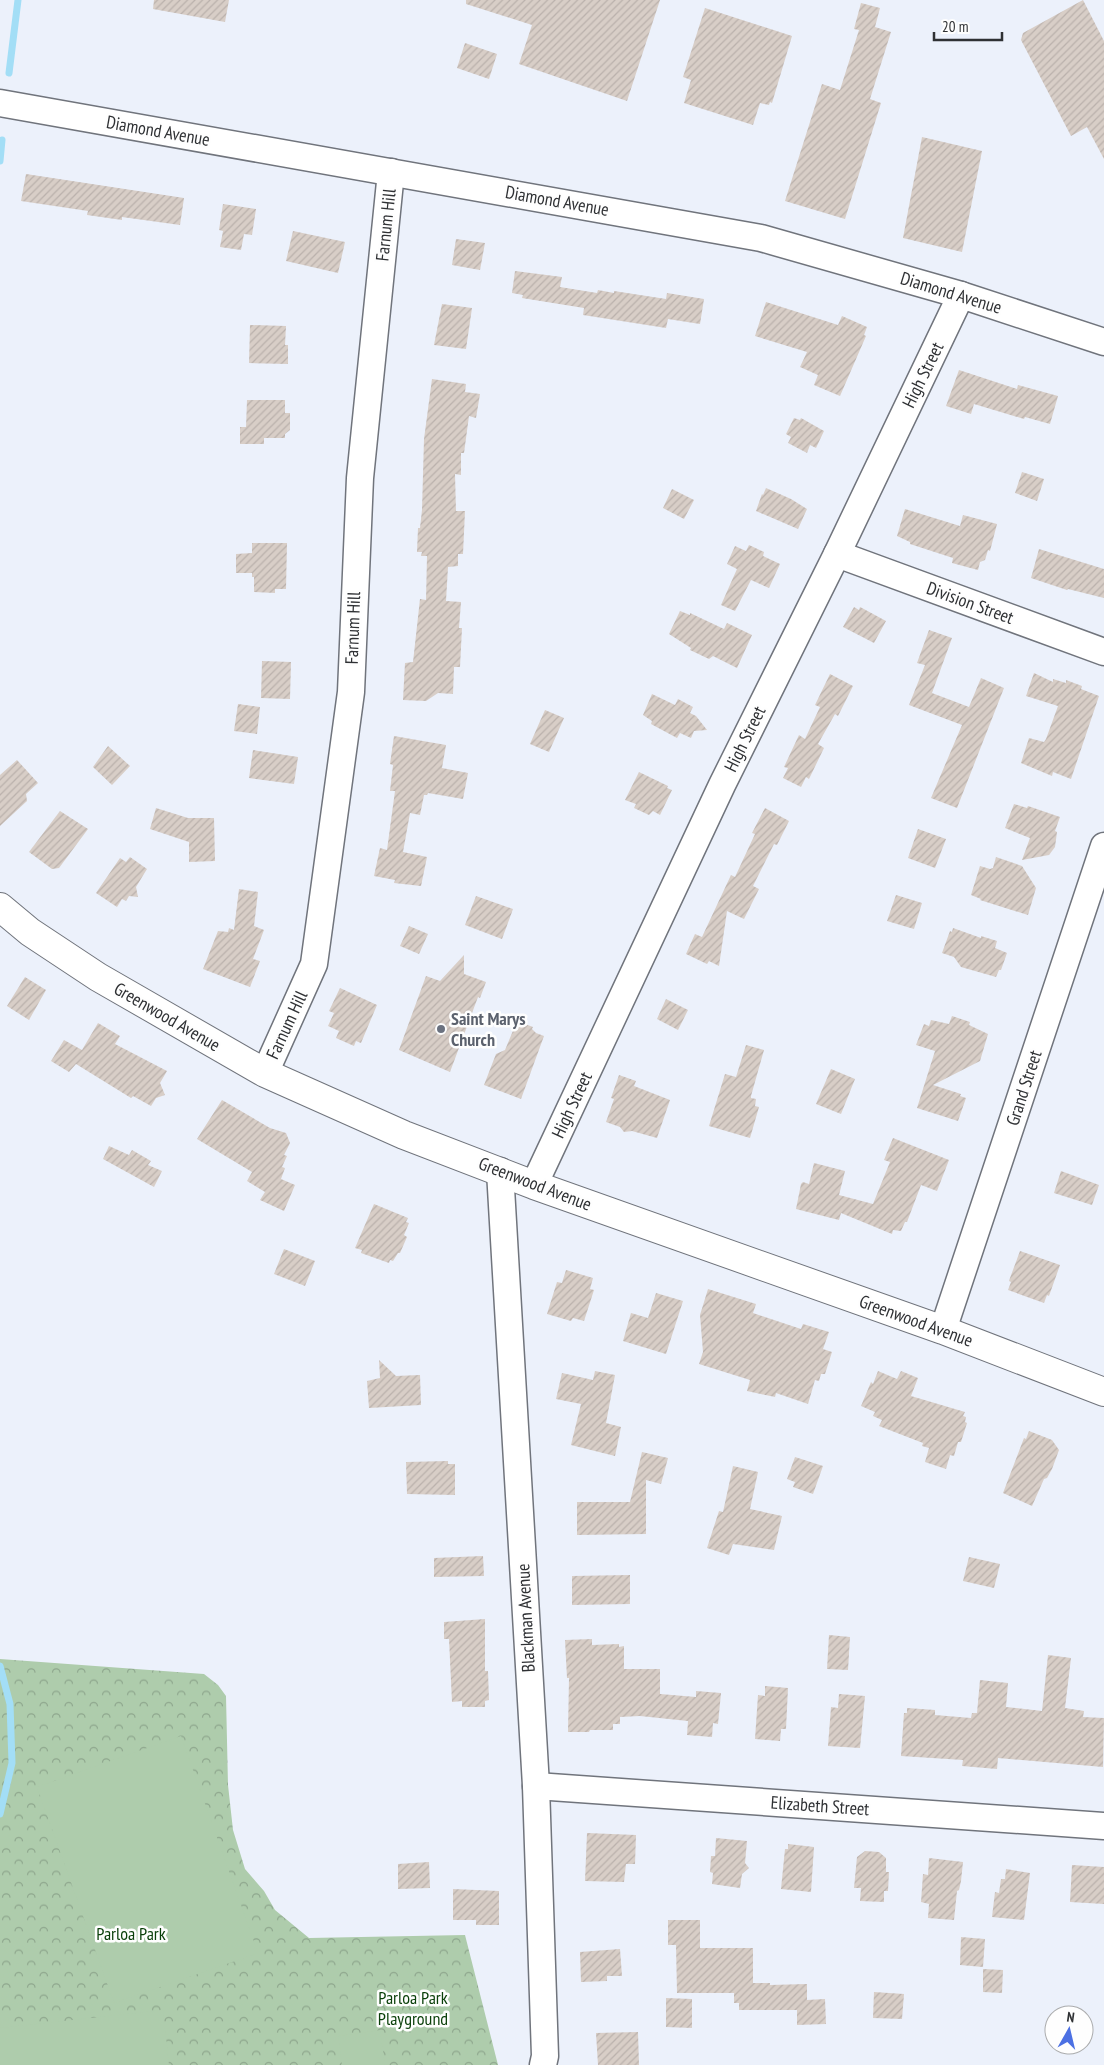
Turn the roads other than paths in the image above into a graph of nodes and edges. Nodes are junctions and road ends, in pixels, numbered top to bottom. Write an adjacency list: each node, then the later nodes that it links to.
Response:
1 (0, 103): 2 (street, Diamond Avenue)
2 (392, 172): 3 (street, Diamond Avenue); 9 (street, Farnum Hill)
3 (961, 295): 4 (street, Diamond Avenue); 5 (street, High Street)
4 (1104, 342)
5 (837, 554): 6 (street, Division Street); 11 (street, High Street)
6 (1104, 652)
7 (1104, 846): 12 (street, Grand Street)
8 (0, 907): 9 (main road, Greenwood Avenue)
9 (265, 1073): 10 (main road, Greenwood Avenue)
10 (500, 1171): 11 (main road, Greenwood Avenue); 14 (street, Blackman Avenue)
11 (534, 1185): 12 (main road, Greenwood Avenue)
12 (943, 1330): 13 (main road, Greenwood Avenue)
13 (1104, 1392)
14 (536, 1786): 15 (street, Elizabeth Street); 16 (street, Blackman Avenue)
15 (1104, 1826)
16 (543, 2065)

